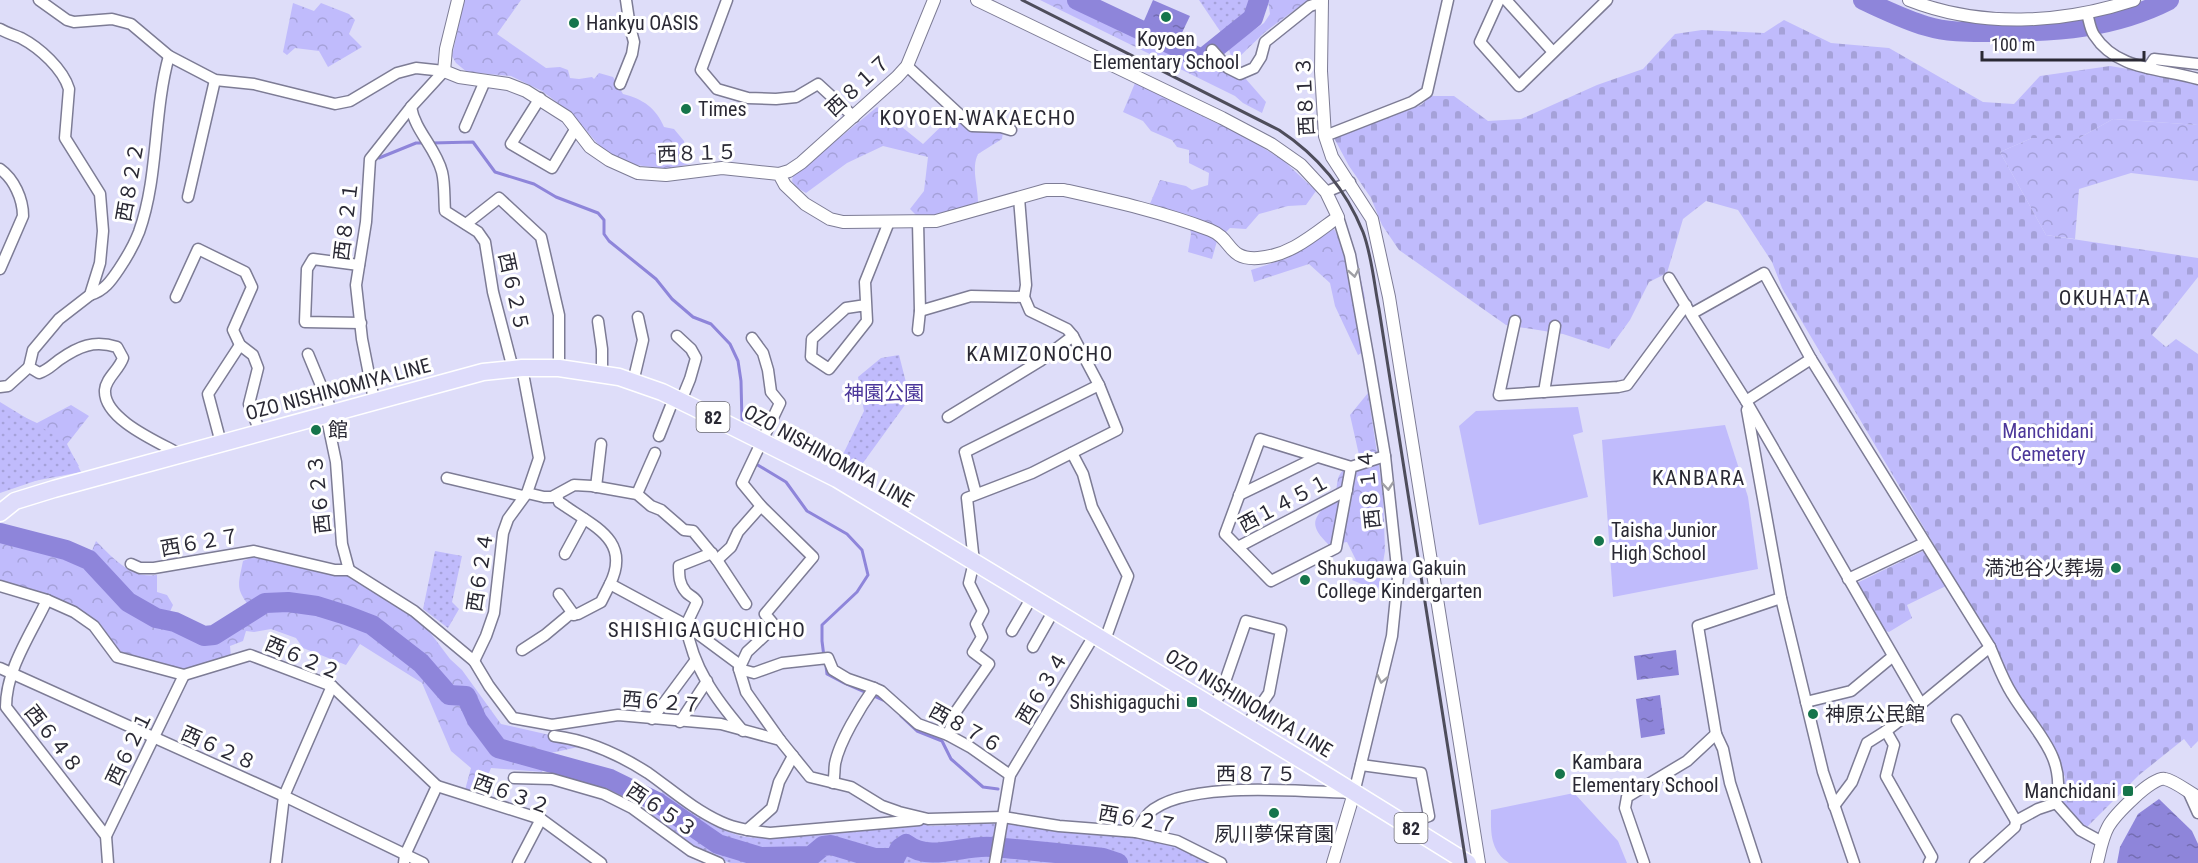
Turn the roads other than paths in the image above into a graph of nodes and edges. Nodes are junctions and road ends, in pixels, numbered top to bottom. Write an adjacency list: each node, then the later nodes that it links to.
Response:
1 (39, 0): 18 (street, 西８１５)
2 (458, 0): 22 (street)
3 (626, 0): 26 (street)
4 (728, 0): 29 (street)
5 (934, 0): 20 (street, 西８１７)
6 (977, 0): 37 (street)
7 (1448, 0): 33 (street)
8 (1499, 0): 17 (street)
9 (1506, 0): 17 (street)
10 (1607, 0): 17 (street)
11 (1909, 0): 14 (street)
12 (2134, 0): 14 (street)
13 (1322, 1): 16 (street); 33 (street, 西８１３)
14 (2090, 22): 21 (street)
15 (0, 29): 47 (street)
16 (1212, 50)
17 (1553, 52)
18 (170, 56): 24 (street, 西８１５); 47 (street, 西８２２)
19 (2198, 64): 21 (street)
20 (907, 66): 29 (street, 西８１７); 32 (street)
21 (2148, 68): 23 (street)
22 (444, 71): 24 (street, 西８１５); 25 (street, 西８１５); 28 (street, 西８２１)
23 (2198, 79)
24 (215, 80): 38 (street)
25 (485, 81): 27 (street, 西８１５); 30 (street)
26 (620, 84)
27 (540, 98): 31 (street, 西８１５); 31 (street)
28 (411, 107): 43 (street, 西６２５); 44 (street, 西８２１)
29 (854, 117): 35 (street, 西８１７)
30 (465, 127)
31 (576, 128): 35 (street, 西８１５)
32 (1011, 130)
33 (1325, 136): 36 (street, 西８１３)
34 (0, 169): 45 (street)
35 (779, 174): 41 (street)
36 (1350, 182): 37 (street); 179 (street, 西８１３)
37 (1326, 192): 40 (street)
38 (188, 197)
39 (1019, 198): 40 (street); 42 (street); 49 (street)
40 (1338, 217): 86 (street, 西８１４, one-way to 86)
41 (889, 222): 42 (street); 50 (street)
42 (918, 222): 52 (street)
43 (466, 224): 66 (street, 西６２５); 67 (street)
44 (359, 265): 56 (street, 西８２１); 56 (street)
45 (0, 269)
46 (1669, 278): 51 (street)
47 (90, 296): 65 (street, 西８２２)
48 (176, 297): 62 (street)
49 (1024, 297): 52 (street); 60 (street)
50 (866, 305): 50 (street)
51 (1688, 310): 64 (street); 72 (street); 75 (street)
52 (920, 311): 58 (street)
53 (638, 317): 69 (street)
54 (598, 321): 68 (street)
55 (1515, 321): 72 (street)
56 (361, 323): 74 (street, 西８２１)
57 (1555, 326): 72 (street)
58 (918, 330)
59 (677, 336): 73 (street)
60 (1073, 336): 70 (street); 77 (street)
61 (752, 339): 80 (street)
62 (240, 345): 78 (street); 81 (street)
63 (308, 354): 76 (street, 西６２３)
64 (1811, 359): 75 (street); 100 (street)
65 (29, 368): 71 (street); 85 (street)
66 (518, 368): 67 (main road, OZO NISHINOMIYA LINE / 82); 74 (main road, OZO NISHINOMIYA LINE / 82); 92 (street, 西６２５)
67 (559, 368): 68 (main road, OZO NISHINOMIYA LINE / 82)
68 (602, 375): 69 (main road, OZO NISHINOMIYA LINE / 82)
69 (633, 382): 73 (main road, OZO NISHINOMIYA LINE / 82)
70 (1099, 385): 84 (street); 94 (street)
71 (0, 387)
72 (1544, 392)
73 (677, 399): 79 (street); 80 (main road, OZO NISHINOMIYA LINE / 82)
74 (374, 400): 76 (main road, OZO NISHINOMIYA LINE / 82)
75 (1746, 401): 107 (street); 112 (street)
76 (329, 413): 78 (main road, OZO NISHINOMIYA LINE / 82); 106 (street, 西６２３)
77 (948, 417)
78 (260, 432): 81 (main road, OZO NISHINOMIYA LINE / 82)
79 (658, 436)
80 (762, 441): 97 (street); 104 (main road, OZO NISHINOMIYA LINE / 82)
81 (221, 443): 85 (main road, OZO NISHINOMIYA LINE / 82)
82 (601, 444): 90 (street)
83 (655, 453): 93 (street)
84 (1072, 453): 94 (street); 119 (street, 西６３４)
85 (180, 454): 98 (main road, OZO NISHINOMIYA LINE / 82)
86 (1385, 456): 88 (street); 148 (street, 西８１４, one-way to 148)
87 (1317, 457): 88 (street); 95 (street); 95 (street)
88 (1351, 467): 91 (street)
89 (447, 478): 92 (street)
90 (596, 487): 93 (street); 96 (street)
91 (1347, 490): 101 (street, 西１４５１); 101 (street)
92 (525, 494): 96 (street); 124 (street, 西６２４)
93 (636, 494): 103 (street)
94 (976, 494): 104 (street)
95 (1239, 495): 101 (street)
96 (557, 496): 99 (street)
97 (761, 506): 103 (street); 126 (street)
98 (0, 513)
99 (584, 519): 102 (street); 108 (street)
100 (1924, 543): 107 (street); 121 (street)
101 (1238, 547)
102 (565, 554)
103 (715, 556): 114 (street); 117 (street)
104 (974, 562): 111 (main road, OZO NISHINOMIYA LINE / 82); 144 (street)
105 (131, 564): 106 (street, 西６２７)
106 (349, 570): 124 (street, 西６２７)
107 (1848, 579): 123 (street)
108 (610, 584): 116 (street); 117 (street)
109 (0, 586): 113 (street)
110 (559, 594): 116 (street)
111 (1032, 597): 115 (main road, OZO NISHINOMIYA LINE / 82); 118 (street)
112 (1781, 598): 133 (street); 142 (street)
113 (47, 600): 128 (street, 西６４８); 129 (street)
114 (746, 604)
115 (1054, 610): 119 (main road, OZO NISHINOMIYA LINE / 82); 120 (street)
116 (574, 615): 122 (street)
117 (686, 625): 125 (street); 126 (street)
118 (1012, 631)
119 (1100, 637): 135 (main road, OZO NISHINOMIYA LINE / 82); 149 (street, 西６３４)
120 (1033, 646)
121 (1990, 647): 134 (street); 156 (street)
122 (522, 650)
123 (1892, 657): 133 (street); 134 (street)
124 (474, 661): 136 (street, 西６２７)
125 (695, 661): 130 (street); 136 (street)
126 (739, 667): 132 (street, 西８７６); 146 (street)
127 (0, 668): 128 (street, 西６２８)
128 (12, 673): 145 (street, 西６２８); 166 (street, 西６４８)
129 (184, 675): 131 (street, 西６２２); 145 (street, 西６２１)
130 (707, 681): 138 (street); 141 (street)
131 (332, 686): 152 (street, 西６２２); 155 (street)
132 (871, 692): 144 (street, 西８７６); 151 (street)
133 (1806, 702): 157 (street)
134 (1920, 704): 140 (street)
135 (1213, 706): 139 (main road, OZO NISHINOMIYA LINE / 82); 139 (street)
136 (652, 719): 138 (street, 西６２７)
137 (1957, 720): 162 (street)
138 (680, 722): 141 (street, 西６２７)
139 (1246, 726): 153 (main road, OZO NISHINOMIYA LINE / 82)
140 (1887, 731): 157 (street); 183 (street)
141 (744, 732): 146 (street, 西６２７)
142 (1716, 734): 180 (street); 181 (street)
143 (554, 735): 163 (street)
144 (948, 735): 149 (street, 西８７６)
145 (154, 738): 155 (street, 西６２８); 166 (street, 西６２１)
146 (780, 740): 147 (street, 西６２７)
147 (793, 756): 151 (street, 西６２７); 163 (street)
148 (1361, 765): 153 (street, 西８１４); 164 (street)
149 (1010, 775): 161 (street, 西６３４)
150 (514, 778): 174 (street, 西６５３)
151 (833, 783): 160 (street, 西６２７)
152 (437, 786): 159 (street, 西６３２); 168 (street)
153 (1354, 793): 164 (main road, OZO NISHINOMIYA LINE / 82); 165 (street, 西８７５); 177 (street)
154 (2194, 795): 158 (street); 167 (street)
155 (284, 796): 168 (street, 西６２８); 170 (street)
156 (2056, 803): 162 (street); 167 (street)
157 (1834, 806): 182 (street)
158 (2198, 813)
159 (541, 819): 172 (street); 173 (street, 西６３２)
160 (928, 819): 161 (street, 西６２７); 163 (street)
161 (1003, 820): 165 (street, 西６２７); 175 (street, 西６３４)
162 (2016, 821): 184 (street)
163 (747, 830)
164 (1414, 830): 178 (main road, OZO NISHINOMIYA LINE / 82)
165 (1136, 832): 176 (street, 西６２７)
166 (106, 836): 169 (street)
167 (2102, 842): 185 (street)
168 (405, 859): 171 (street, 西６２８)
169 (108, 863)
170 (276, 863)
171 (423, 863)
172 (518, 863)
173 (601, 863)
174 (719, 863)
175 (995, 863)
176 (1221, 863)
177 (1333, 863)
178 (1468, 863)
179 (1479, 863)
180 (1644, 863)
181 (1756, 863)
182 (1854, 863)
183 (1929, 863)
184 (1975, 863)
185 (2097, 863)

